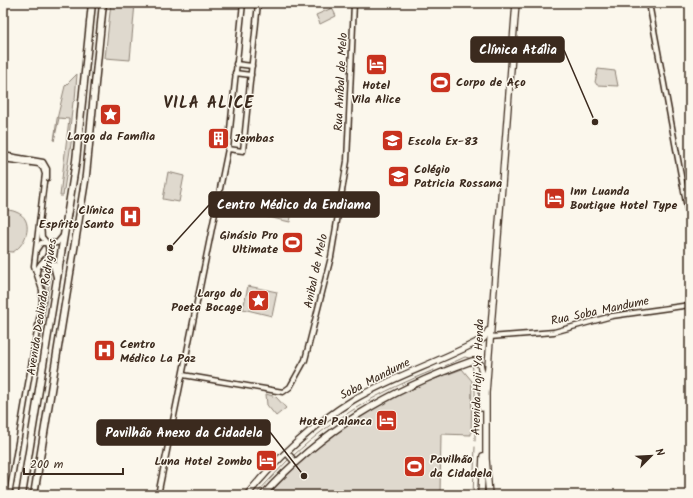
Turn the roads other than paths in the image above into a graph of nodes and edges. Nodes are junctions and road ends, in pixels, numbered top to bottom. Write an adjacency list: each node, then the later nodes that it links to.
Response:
1 (92, 3): 16 (highway, Avenida Deolinda Rodrigues)
2 (103, 3): 33 (highway, Avenida Deolinda Rodrigues)
3 (243, 3): 8 (street)
4 (258, 3): 9 (street)
5 (354, 3): 15 (street, Rua Aníbal de Melo)
6 (516, 3): 24 (main road, Avenida Hoji Ya Henda)
7 (649, 3): 17 (street)
8 (236, 64): 9 (street); 10 (street)
9 (252, 66): 11 (street)
10 (235, 73): 11 (street); 12 (street)
11 (251, 75): 12 (street)
12 (228, 149): 27 (street)
13 (3, 156): 18 (street)
14 (3, 159): 19 (street)
15 (347, 161): 27 (street, Anibal de Melo)
16 (67, 220): 18 (street); 22 (highway, Avenida Deolinda Rodrigues)
17 (690, 224)
18 (47, 243): 19 (street); 20 (street)
19 (36, 253): 20 (street); 21 (street)
20 (44, 262): 21 (street); 22 (highway)
21 (38, 278): 31 (street)
22 (57, 285): 32 (highway, Avenida Deolinda Rodrigues)
23 (690, 305): 24 (street, Rua Soba Mandume)
24 (489, 334): 25 (main road, Soba Mandume); 28 (main road, Avenida Hoji Ya Henda); 30 (main road, Avenida Hoji Ya Henda)
25 (438, 362): 26 (main road); 29 (main road, Soba Mandume)
26 (442, 372): 28 (main road, Soba Mandume); 29 (main road, Soba Mandume)
27 (183, 375): 34 (street)
28 (483, 377): 37 (main road, Avenida Hoji Ya Henda)
29 (291, 457): 35 (main road, Soba Mandume); 36 (main road, Soba Mandume)
30 (489, 494)
31 (9, 495)
32 (22, 495)
33 (34, 495)
34 (158, 495)
35 (247, 495)
36 (263, 495)
37 (480, 495)

